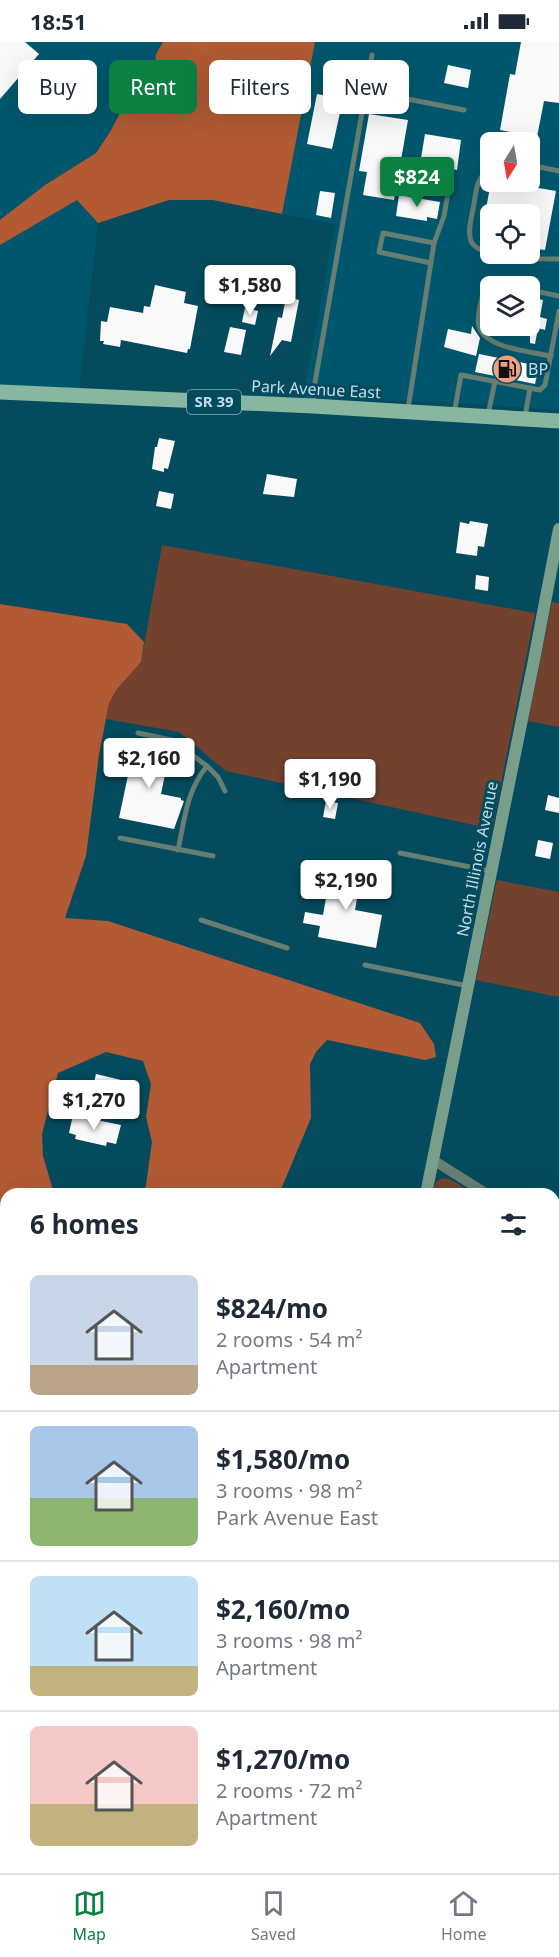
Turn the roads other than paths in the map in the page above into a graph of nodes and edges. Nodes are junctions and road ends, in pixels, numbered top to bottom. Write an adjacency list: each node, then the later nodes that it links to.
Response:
1 (372, 55): 2 (lane)
2 (371, 60)
3 (409, 99): 4 (lane)
4 (464, 110)
5 (362, 114): 23 (lane)
6 (540, 167): 7 (lane)
7 (559, 171)
8 (480, 179): 11 (lane)
9 (408, 181): 10 (lane)
10 (434, 243): 12 (lane); 12 (lane)
11 (559, 259)
12 (430, 263): 24 (lane)
13 (540, 292): 14 (lane)
14 (559, 296)
15 (559, 311): 19 (lane)
16 (480, 312): 17 (lane)
17 (480, 330)
18 (486, 336): 19 (lane)
19 (551, 356): 21 (lane)
20 (495, 381): 21 (lane); 25 (lane); 26 (lane)
21 (530, 388): 27 (lane)
22 (0, 392): 23 (main road, Park Avenue East / SR 39)
23 (313, 406): 24 (main road, Park Avenue East / SR 39)
24 (408, 411): 25 (main road, Park Avenue East / SR 39)
25 (454, 414): 26 (main road, Park Avenue East / SR 39)
26 (488, 416): 27 (main road, Park Avenue East / SR 39)
27 (524, 419): 28 (main road, Park Avenue East / SR 39)
28 (559, 421)
29 (559, 530): 37 (street, North Illinois Avenue)
30 (138, 733): 31 (lane)
31 (207, 766): 32 (lane); 34 (lane)
32 (225, 791)
33 (120, 838): 34 (lane)
34 (178, 850): 36 (lane)
35 (400, 853): 37 (lane)
36 (213, 856)
37 (492, 871): 41 (street, North Illinois Avenue)
38 (201, 920): 39 (lane)
39 (287, 948)
40 (365, 965): 41 (lane)
41 (468, 986): 42 (street, North Illinois Avenue)
42 (433, 1160): 43 (street, North Illinois Avenue); 44 (street)
43 (427, 1188)
44 (477, 1188)

